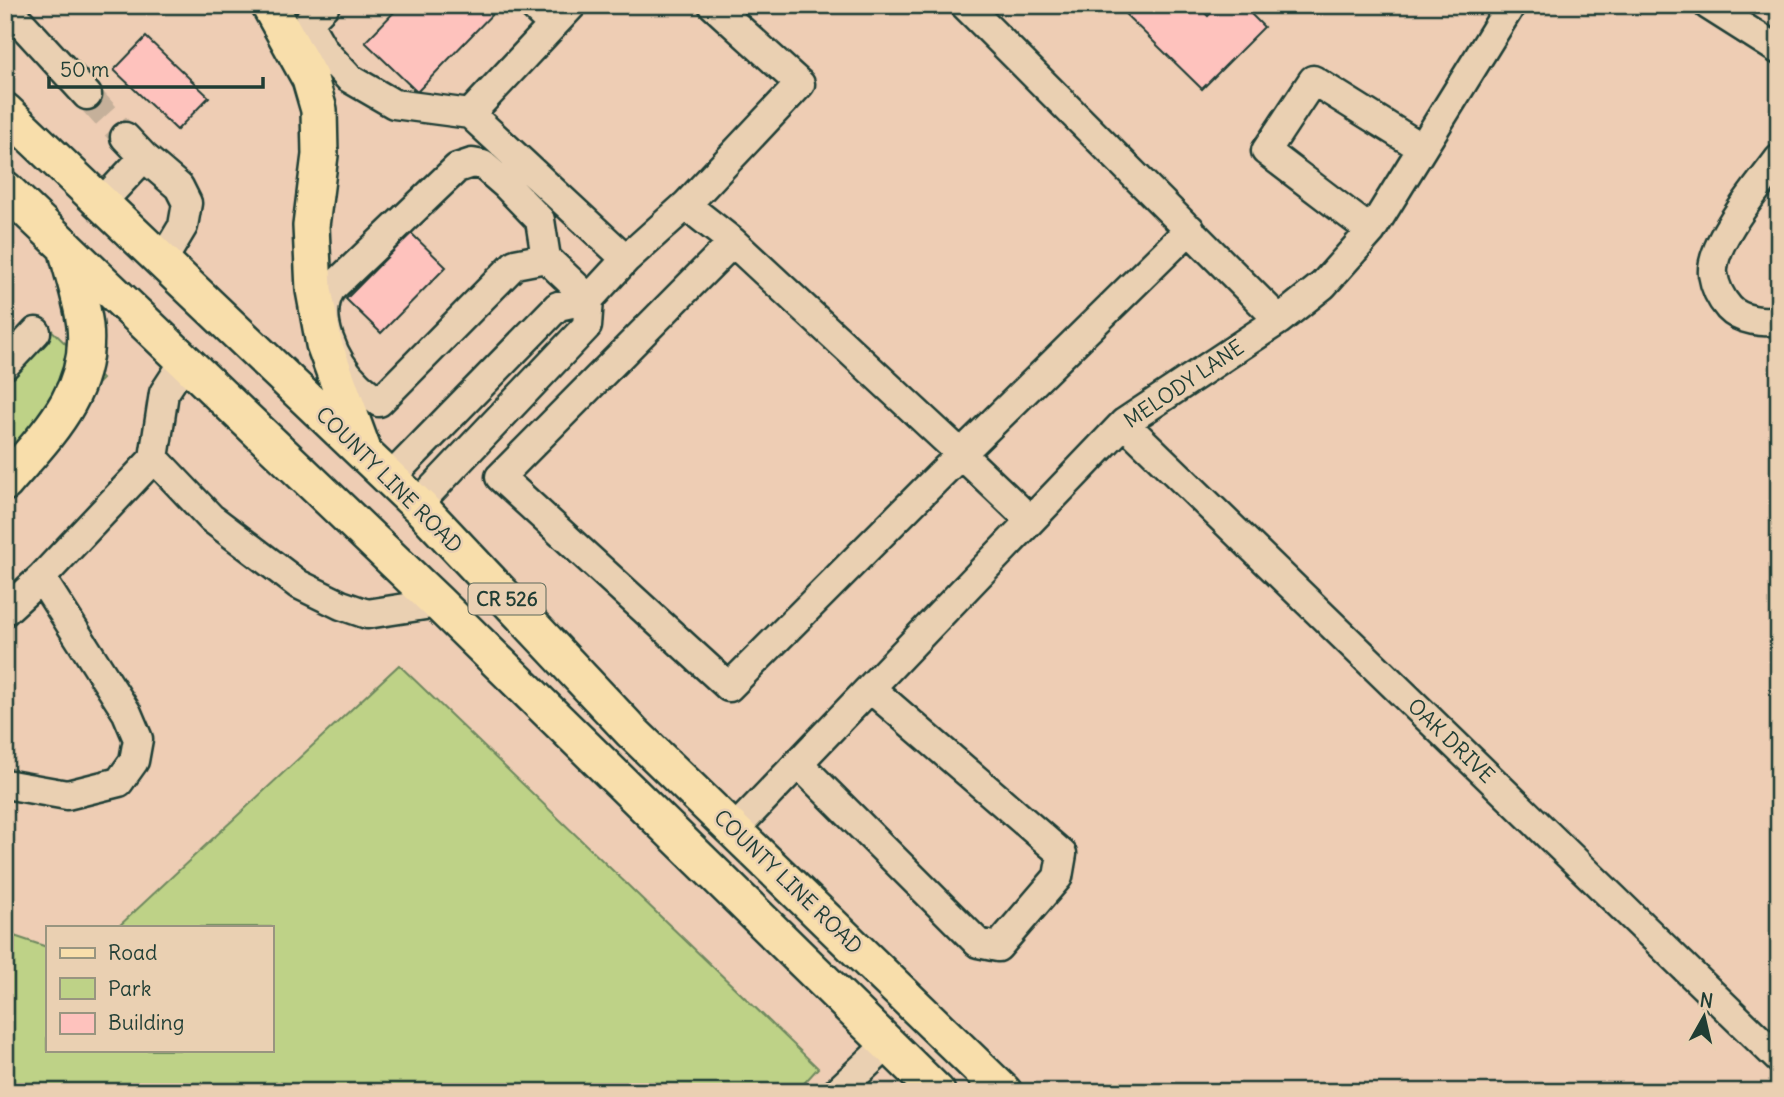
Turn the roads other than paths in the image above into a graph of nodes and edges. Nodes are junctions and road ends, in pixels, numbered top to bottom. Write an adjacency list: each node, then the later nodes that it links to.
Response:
1 (270, 5): 33 (main road)
2 (325, 5): 13 (street)
3 (532, 5): 9 (street)
4 (713, 5): 18 (street)
5 (965, 5): 19 (street)
6 (1511, 5): 14 (street, MELODY LANE)
7 (1708, 5): 10 (street)
8 (12, 10): 11 (street)
9 (563, 15): 13 (street)
10 (1779, 50)
11 (87, 94)
12 (5, 111): 17 (main road, COUNTY LINE ROAD / CR 526)
13 (470, 114): 24 (street)
14 (1422, 148): 20 (street, MELODY LANE); 20 (street)
15 (1779, 159): 27 (street)
16 (7, 194): 22 (main road, CR 526)
17 (101, 203): 25 (main road, COUNTY LINE ROAD / CR 526); 25 (street)
18 (686, 205): 21 (street); 24 (street)
19 (1190, 229): 28 (street); 34 (street)
20 (1371, 231): 28 (street, MELODY LANE)
21 (733, 242): 34 (street); 34 (street)
22 (66, 247): 30 (main road, CR 526); 37 (main road)
23 (546, 258): 23 (street); 26 (street)
24 (626, 260): 26 (street)
25 (162, 261): 33 (main road, COUNTY LINE ROAD / CR 526)
26 (589, 299): 36 (street); 38 (street)
27 (1779, 319)
28 (1279, 320): 32 (street, MELODY LANE)
29 (36, 332): 31 (street)
30 (185, 361): 35 (street); 41 (main road, CR 526)
31 (5, 365)
32 (1124, 423): 39 (street, MELODY LANE); 48 (street, OAK DRIVE)
33 (364, 454): 36 (main road, COUNTY LINE ROAD / CR 526)
34 (961, 454): 39 (street)
35 (154, 458): 40 (street); 41 (street)
36 (390, 478): 38 (main road, COUNTY LINE ROAD / CR 526)
37 (5, 483)
38 (417, 505): 46 (main road, COUNTY LINE ROAD / CR 526)
39 (1030, 520): 43 (street, MELODY LANE)
40 (41, 578): 42 (street); 45 (street)
41 (438, 603): 47 (main road, CR 526)
42 (5, 611)
43 (870, 688): 44 (street, MELODY LANE); 44 (street)
44 (798, 763): 46 (street, MELODY LANE)
45 (5, 783)
46 (734, 830): 51 (main road, COUNTY LINE ROAD / CR 526)
47 (888, 1044): 49 (street); 50 (main road, CR 526)
48 (1779, 1059)
49 (837, 1092)
50 (937, 1092)
51 (1004, 1092)

